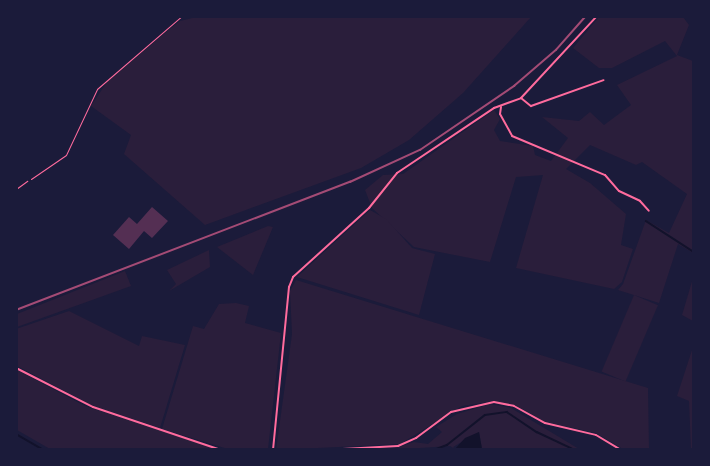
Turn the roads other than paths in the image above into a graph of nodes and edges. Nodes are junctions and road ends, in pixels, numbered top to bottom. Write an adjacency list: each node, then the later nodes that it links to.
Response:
1 (182, 16): 6 (lane)
2 (597, 16): 4 (street)
3 (604, 80): 4 (street)
4 (522, 98): 5 (street)
5 (501, 107): 7 (street); 10 (street)
6 (31, 179)
7 (649, 211)
8 (16, 368): 9 (street)
9 (221, 450)
10 (273, 450)
11 (324, 450): 12 (street)
12 (621, 450)

